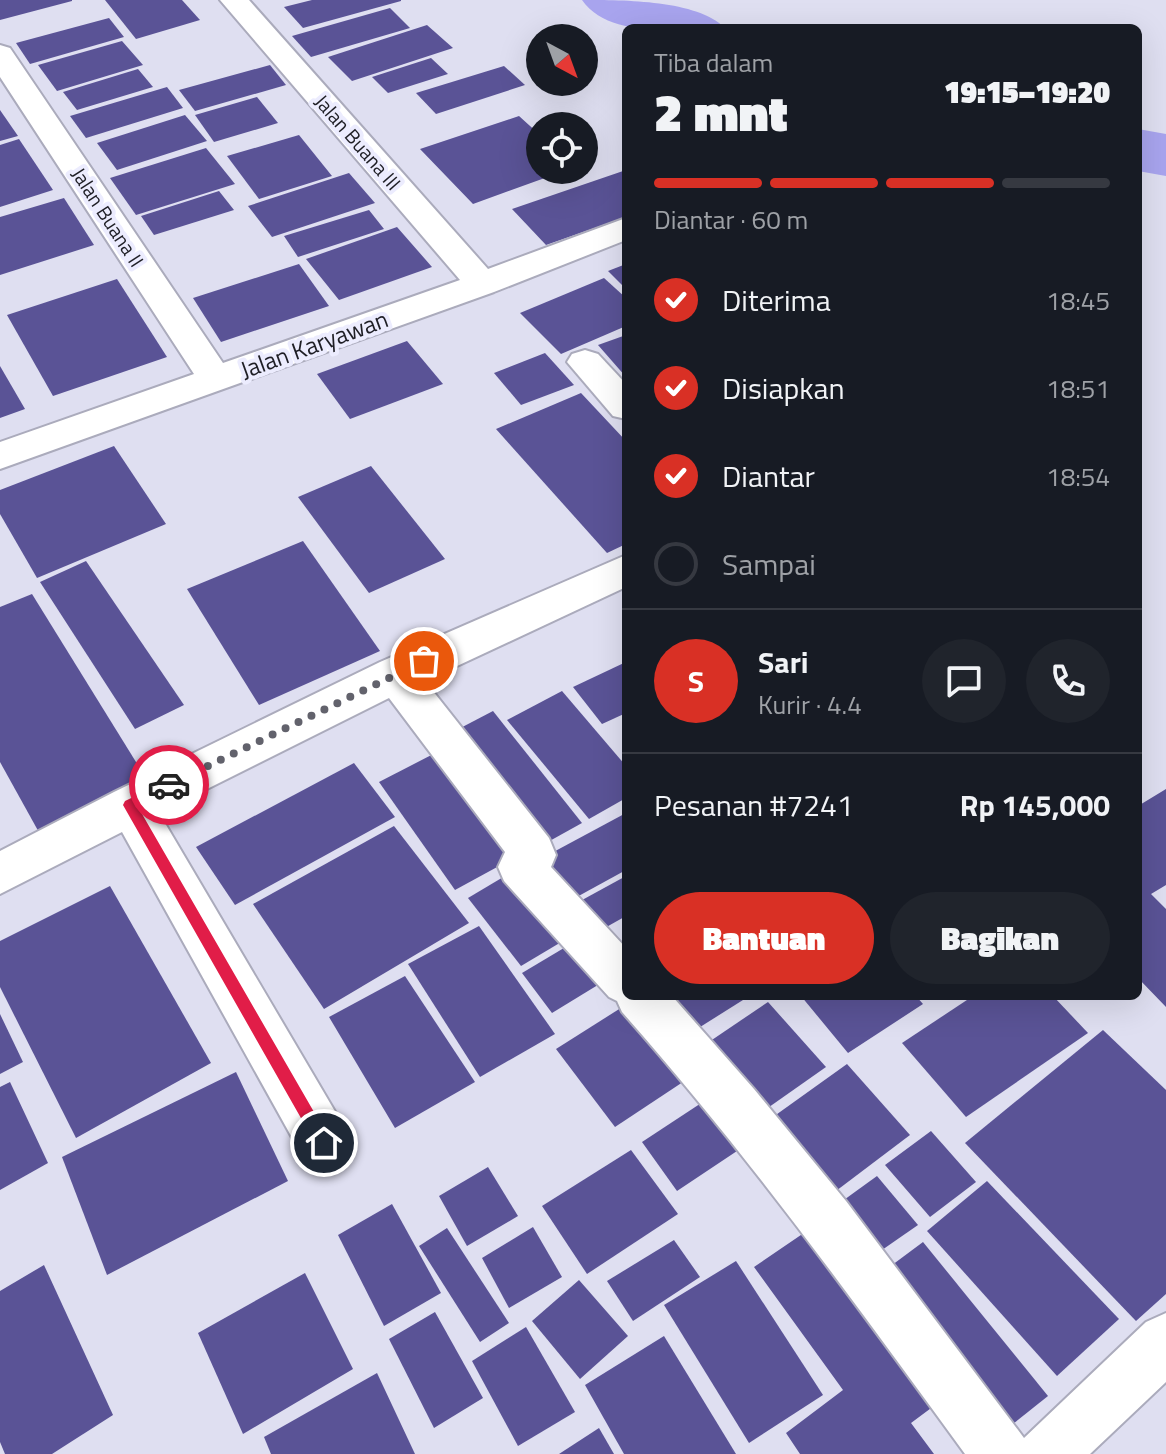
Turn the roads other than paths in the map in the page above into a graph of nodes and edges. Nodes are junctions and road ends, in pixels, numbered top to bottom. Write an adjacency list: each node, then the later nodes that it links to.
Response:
1 (234, 0): 4 (street, Jalan Buana III)
2 (0, 54): 6 (street, Jalan Buana II)
3 (622, 230): 4 (street, Jalan Karyawan)
4 (482, 284): 6 (street, Jalan Karyawan)
5 (585, 362): 7 (street)
6 (216, 380): 8 (street, Jalan Karyawan)
7 (622, 403)
8 (0, 456)
9 (622, 572): 10 (street)
10 (395, 674): 11 (street); 13 (street)
11 (130, 805): 12 (street); 15 (street)
12 (0, 874)
13 (622, 978)
14 (644, 1000): 17 (street)
15 (324, 1143)
16 (1166, 1342): 18 (street)
17 (1001, 1454)
18 (1047, 1454)

